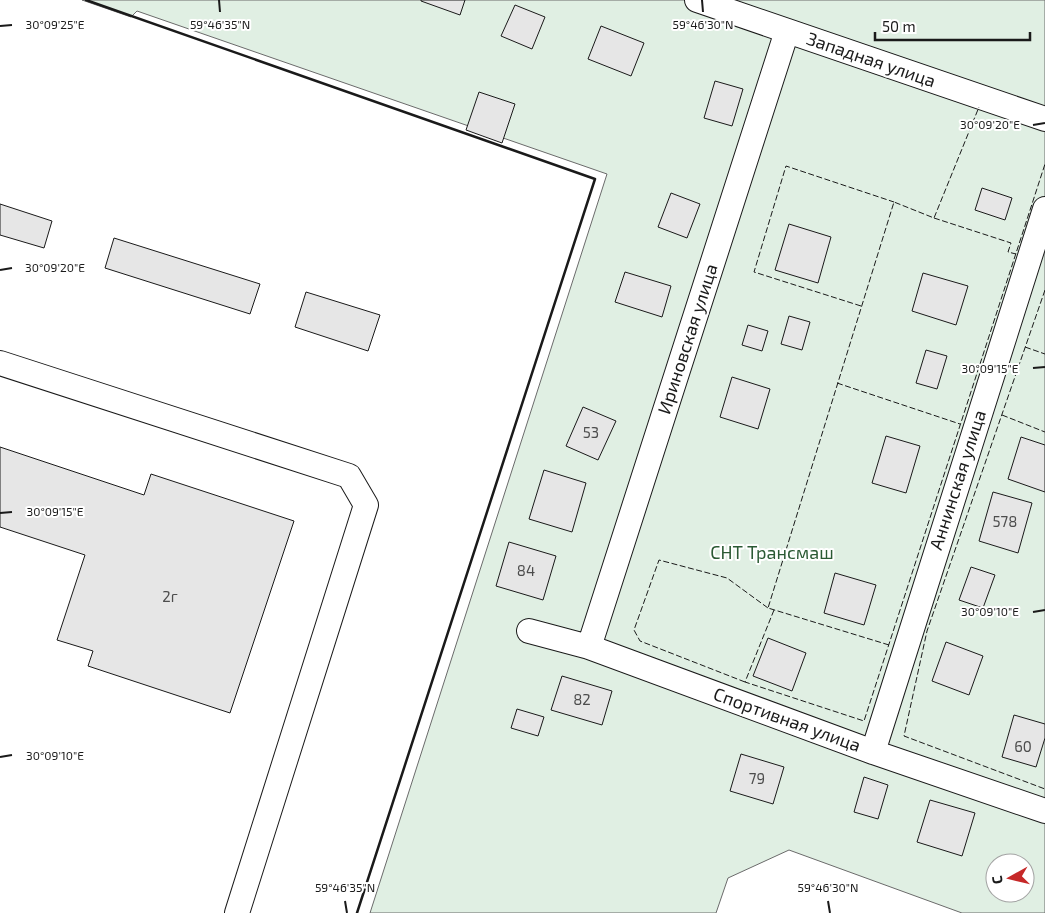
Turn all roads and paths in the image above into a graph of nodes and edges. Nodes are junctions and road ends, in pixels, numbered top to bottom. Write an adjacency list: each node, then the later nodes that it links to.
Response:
1 (697, 0): 2 (street, Западная улица)
2 (787, 31): 3 (street, Западная улица); 7 (street, Ириновская улица)
3 (1045, 119)
4 (1045, 209): 8 (street, Аннинская улица)
5 (0, 363): 10 (street)
6 (529, 631): 7 (street, Спортивная улица)
7 (589, 647): 8 (street, Спортивная улица)
8 (873, 752): 9 (street, Спортивная улица)
9 (1045, 811)
10 (237, 913)

